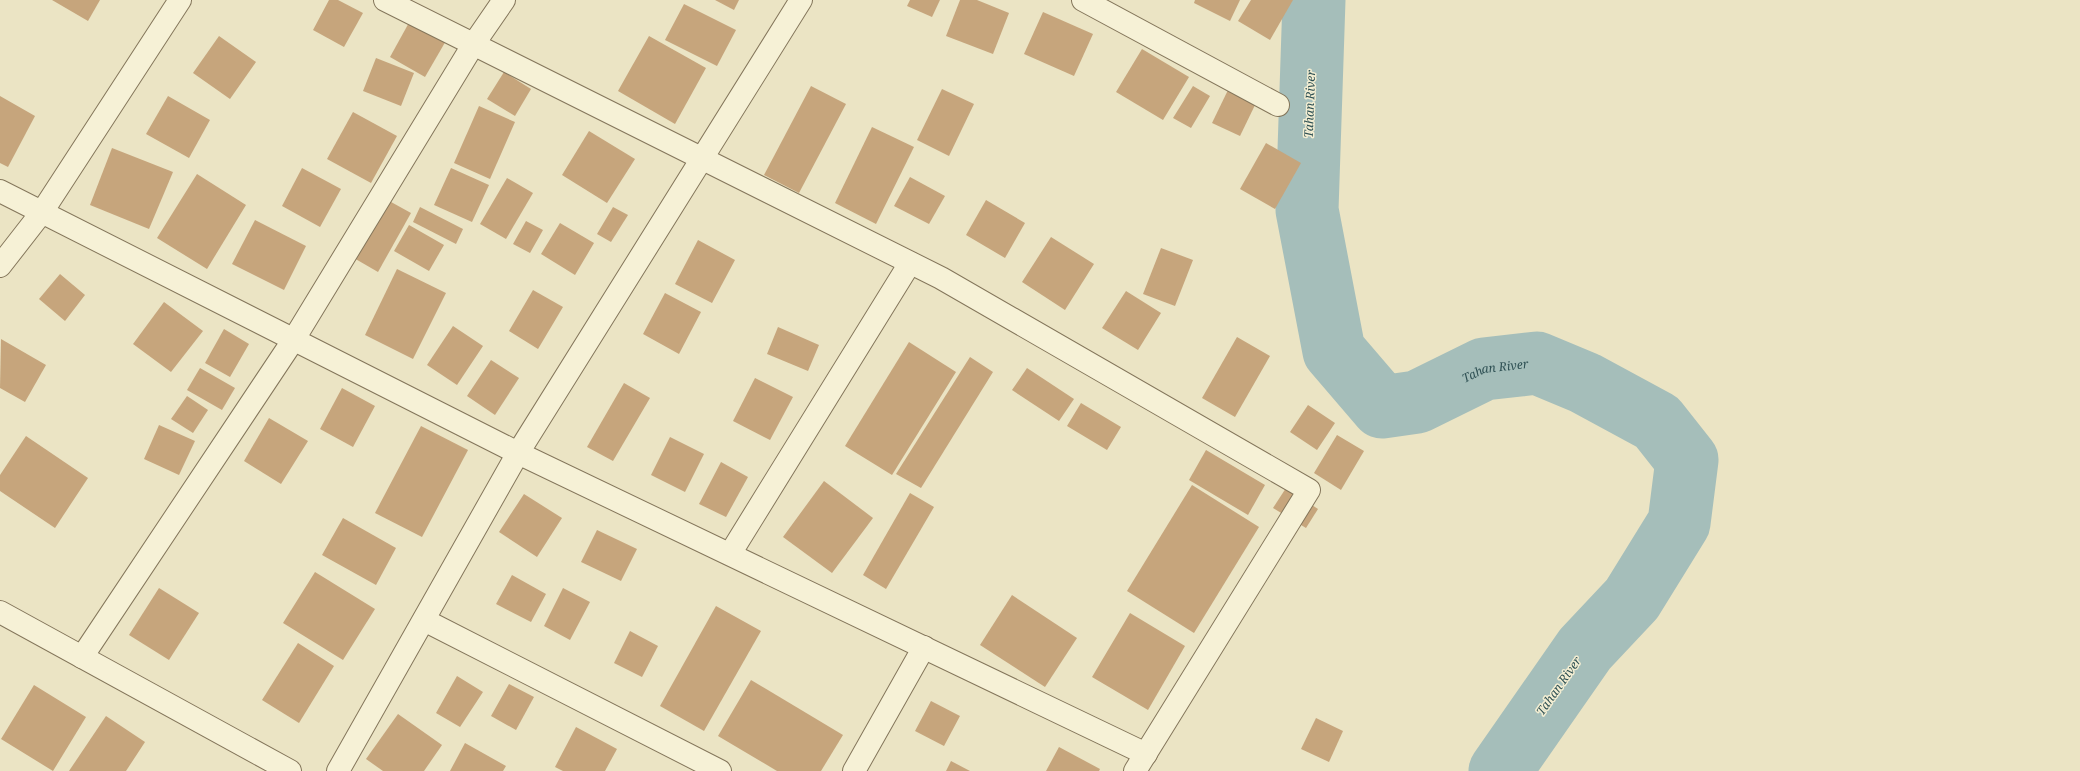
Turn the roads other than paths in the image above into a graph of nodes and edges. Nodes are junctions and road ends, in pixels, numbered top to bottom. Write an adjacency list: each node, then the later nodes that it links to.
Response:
1 (180, 0): 10 (street)
2 (385, 0): 6 (street)
3 (504, 0): 6 (street)
4 (801, 0): 8 (street)
5 (1083, 0): 7 (street)
6 (473, 45): 8 (street); 13 (street)
7 (1278, 105)
8 (700, 159): 11 (street); 14 (street)
9 (0, 191): 10 (street)
10 (42, 212): 12 (street); 13 (street)
11 (910, 263): 15 (street); 20 (street)
12 (0, 266)
13 (294, 339): 14 (street); 19 (street)
14 (518, 453): 15 (street); 17 (street)
15 (730, 554): 18 (street)
16 (2, 618): 19 (street)
17 (424, 620): 22 (street); 23 (street)
18 (924, 647): 20 (street); 24 (street)
19 (82, 657): 21 (street)
20 (1140, 762)
21 (290, 771)
22 (338, 771)
23 (720, 771)
24 (854, 771)

